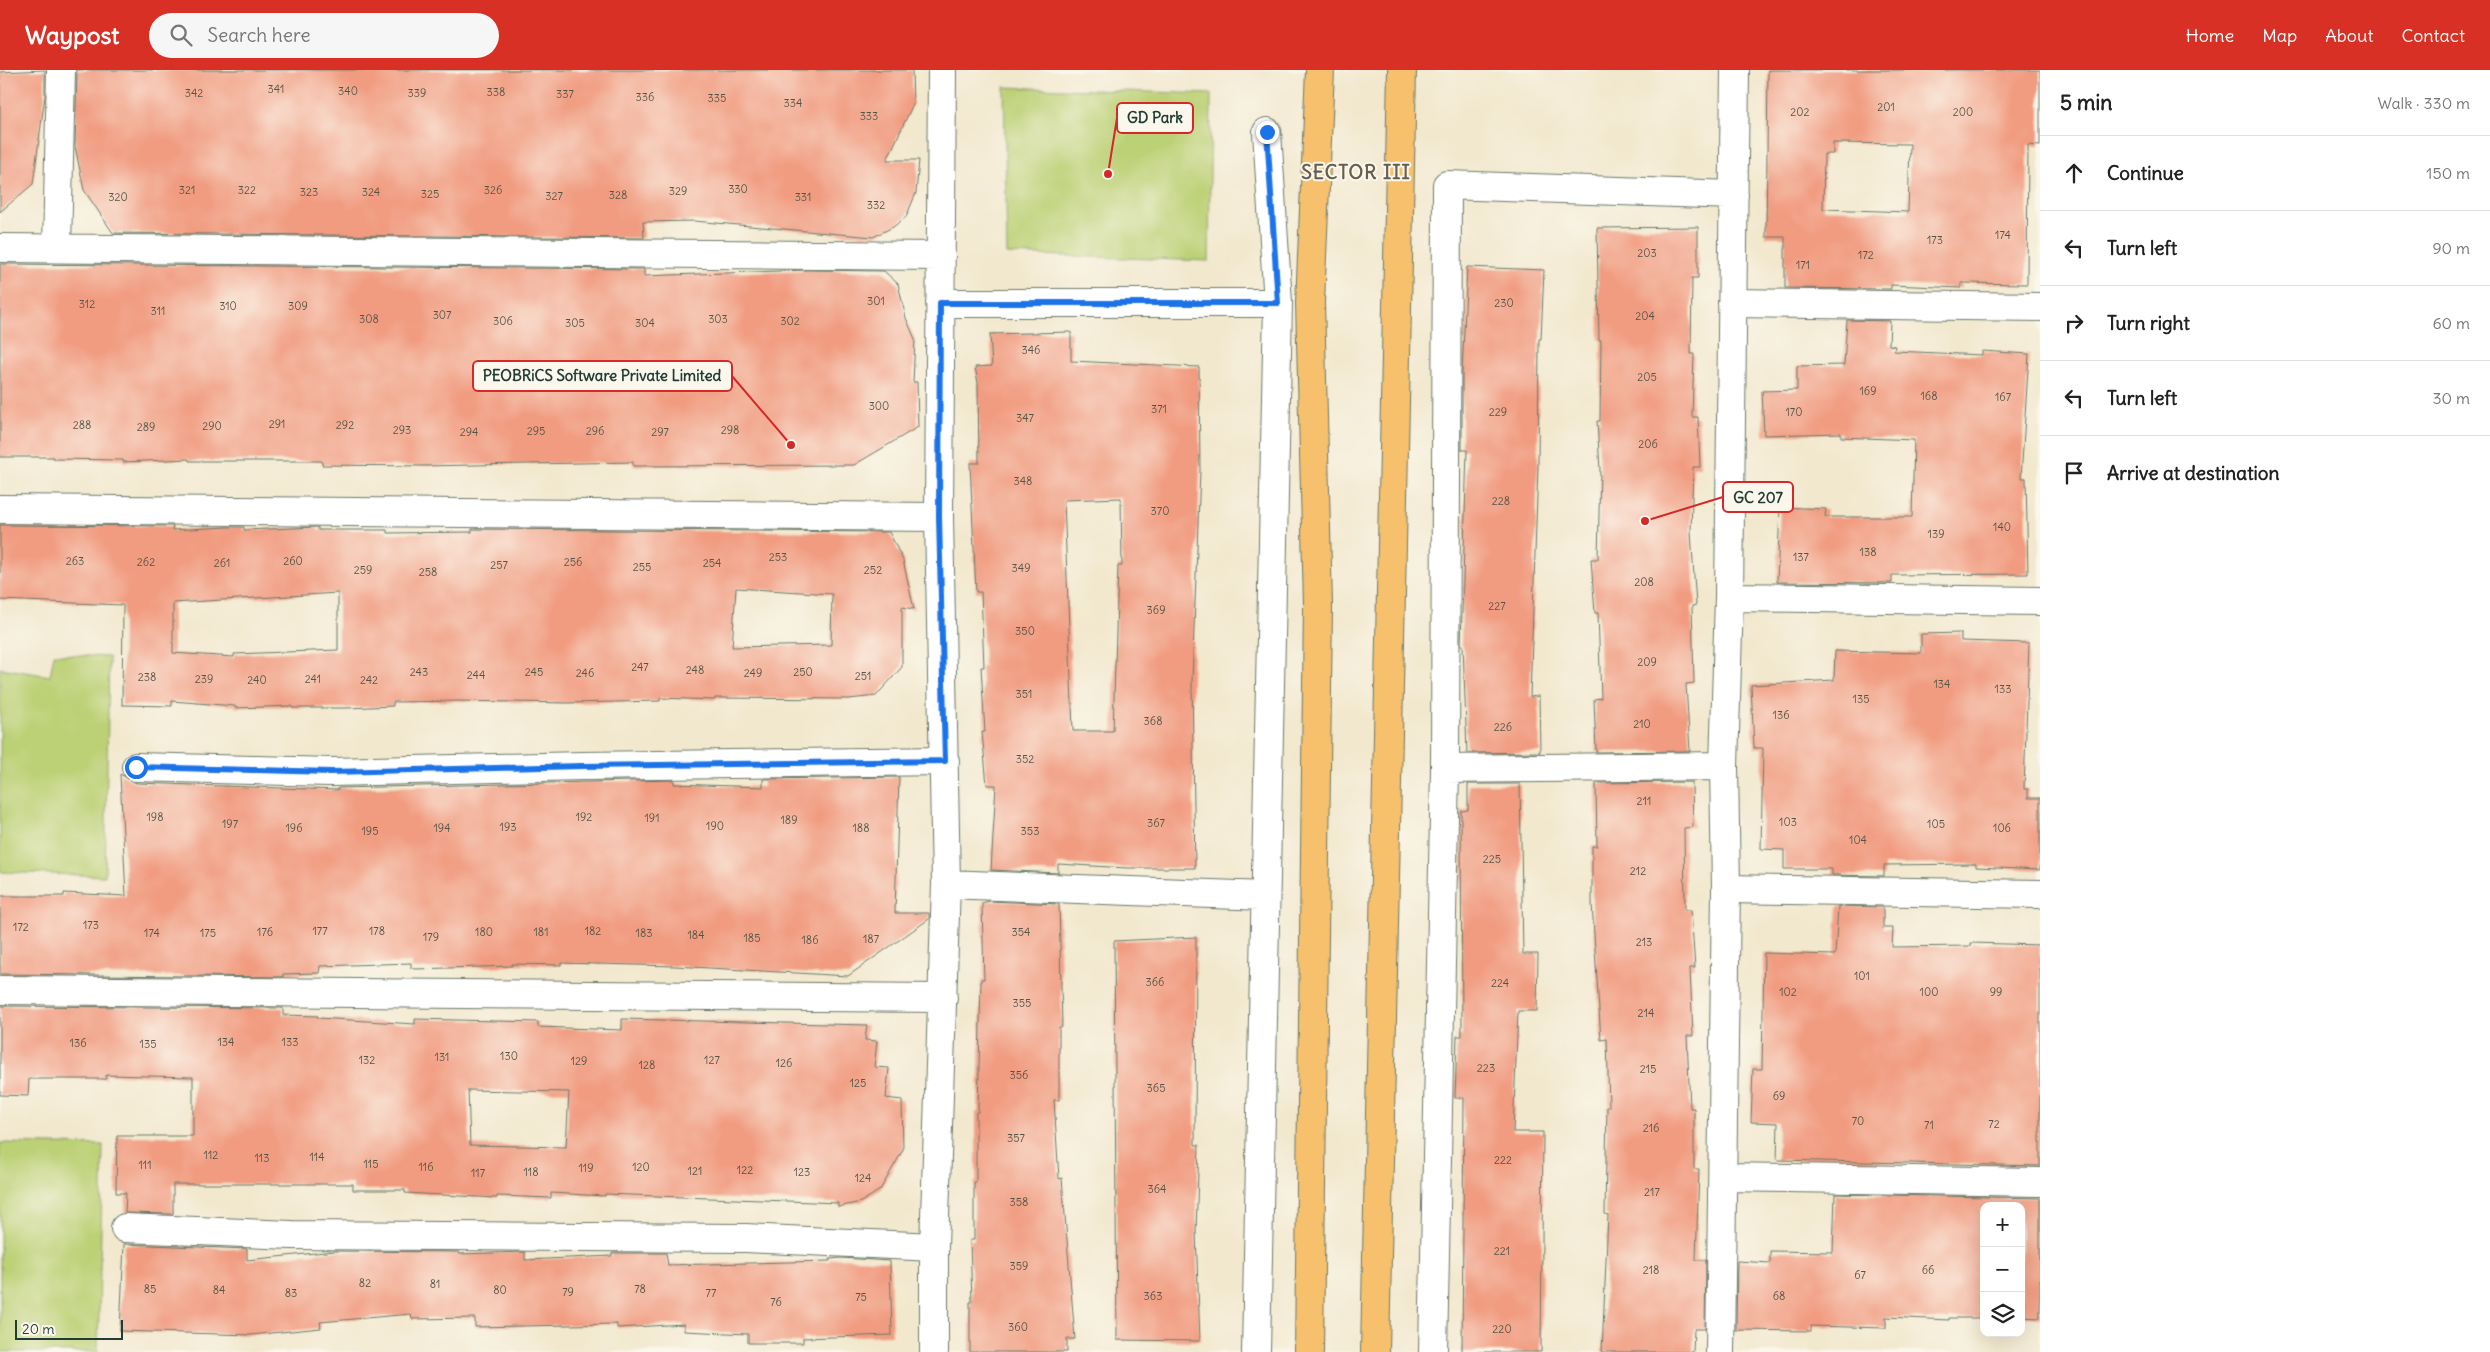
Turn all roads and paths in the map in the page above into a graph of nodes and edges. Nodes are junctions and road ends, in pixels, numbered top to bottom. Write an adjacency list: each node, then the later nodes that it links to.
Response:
1 (61, 70): 9 (street)
2 (942, 70): 10 (street)
3 (1320, 70): 35 (main road)
4 (1402, 70): 36 (main road)
5 (1735, 70): 7 (street)
6 (1267, 132): 12 (street)
7 (1734, 195): 13 (street); 22 (street)
8 (0, 248): 9 (street)
9 (57, 248): 10 (street)
10 (940, 256): 11 (street)
11 (940, 303): 12 (street); 16 (street)
12 (1278, 303): 26 (street)
13 (1732, 303): 14 (street); 17 (street)
14 (2040, 308)
15 (0, 509): 16 (street)
16 (939, 517): 19 (street)
17 (1729, 596): 18 (street); 20 (street)
18 (2040, 601)
19 (945, 761): 21 (street); 23 (street)
20 (1724, 766): 22 (street); 24 (street)
21 (136, 767)
22 (1445, 768): 37 (street)
23 (946, 884): 26 (street); 28 (street)
24 (1726, 889): 25 (street); 29 (street)
25 (2040, 894)
26 (1264, 896): 34 (street)
27 (0, 990): 28 (street)
28 (943, 998): 32 (street)
29 (1723, 1177): 30 (street); 38 (street)
30 (2040, 1182)
31 (125, 1228): 32 (street)
32 (934, 1247): 33 (street)
33 (934, 1352)
34 (1256, 1352)
35 (1309, 1352)
36 (1375, 1352)
37 (1434, 1352)
38 (1720, 1352)

